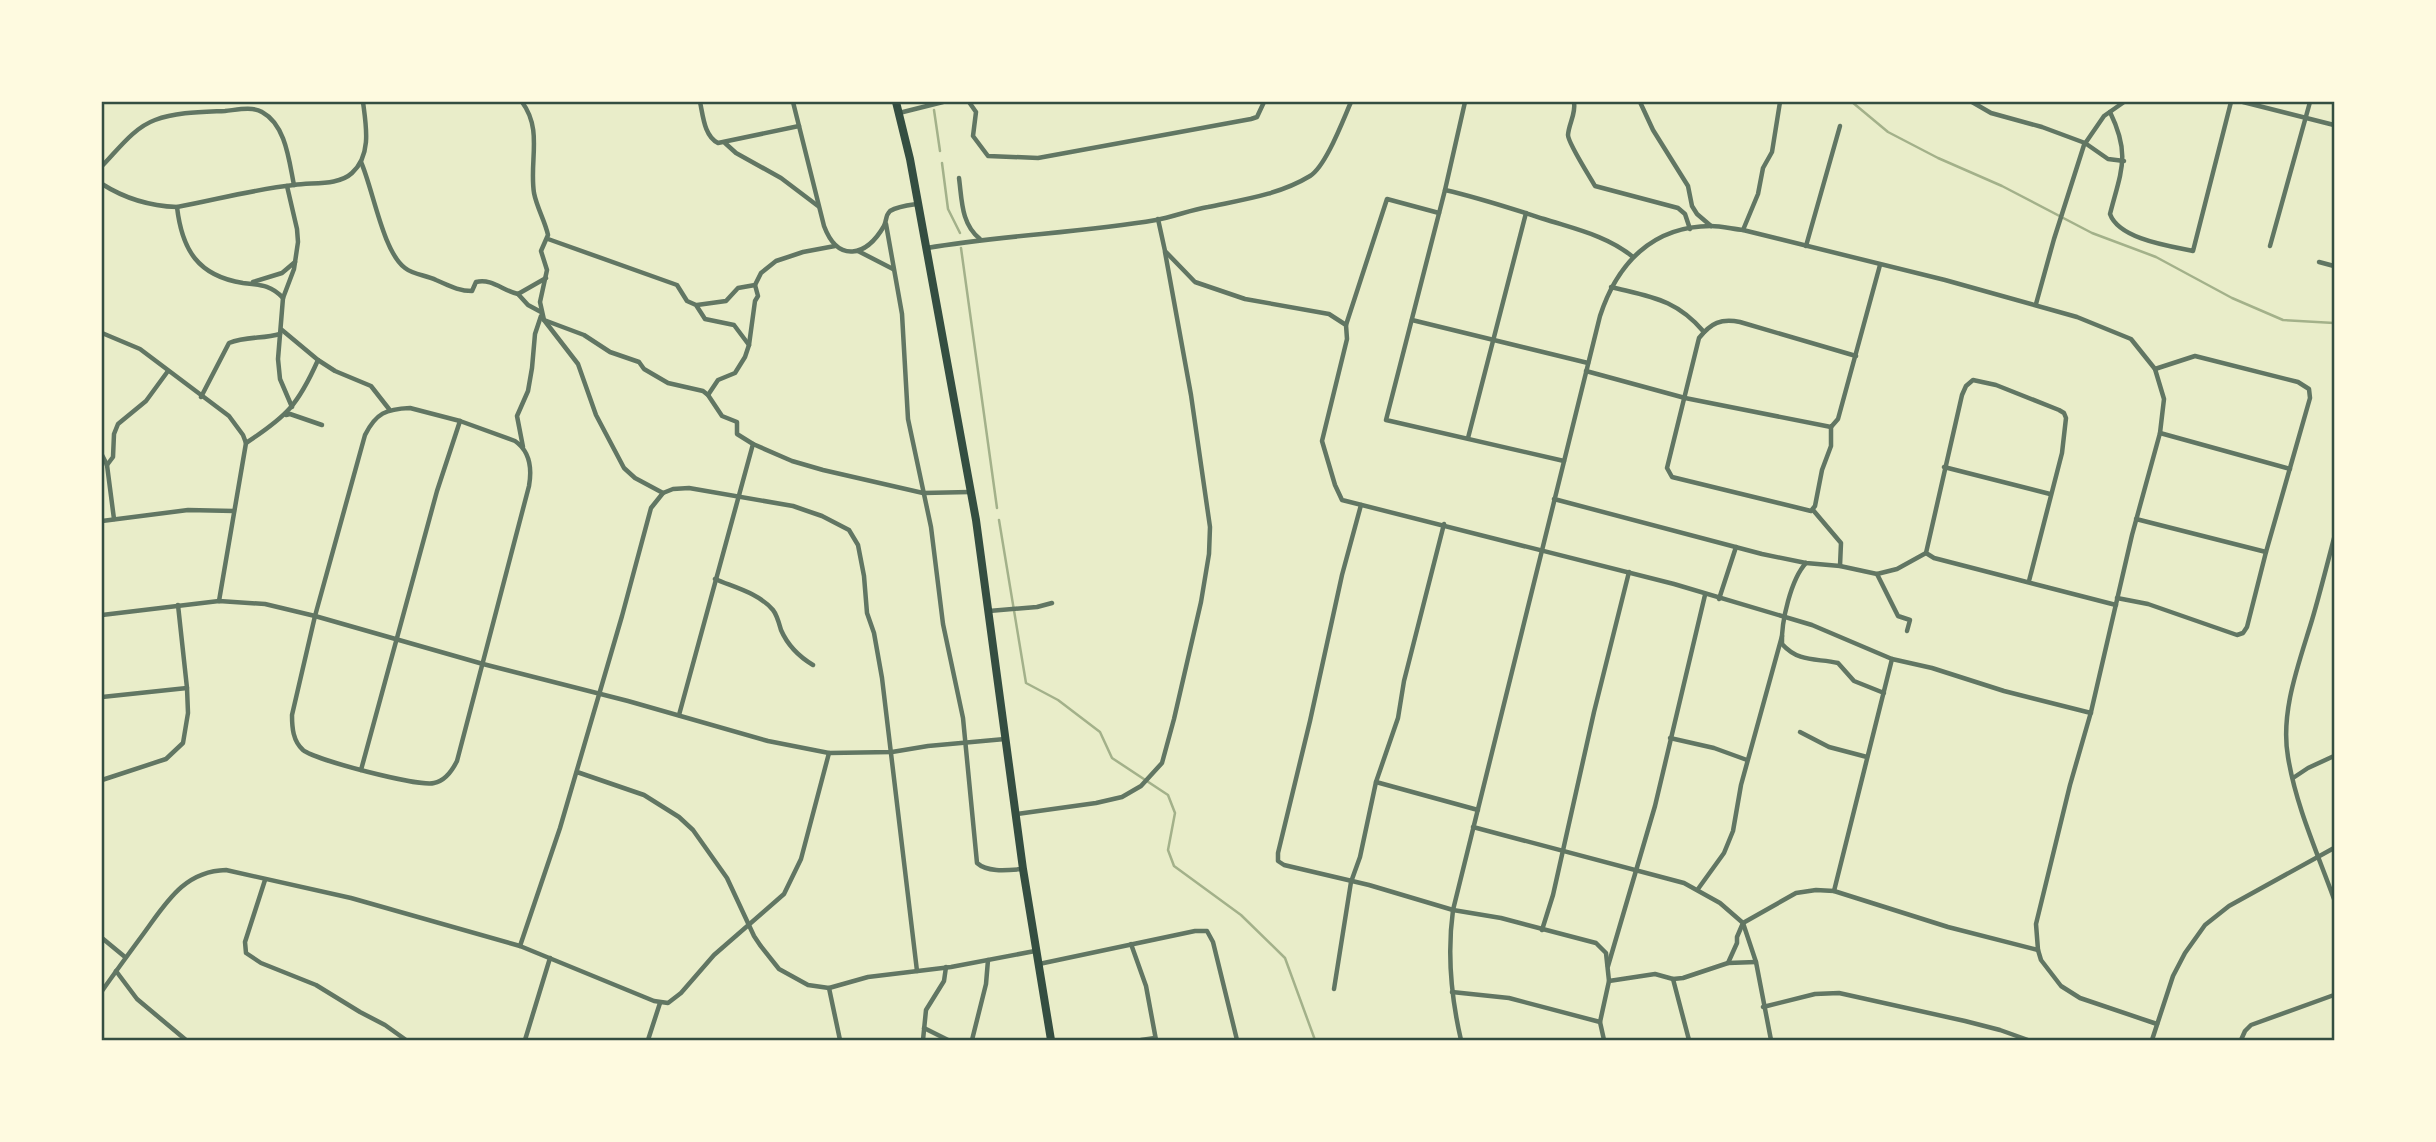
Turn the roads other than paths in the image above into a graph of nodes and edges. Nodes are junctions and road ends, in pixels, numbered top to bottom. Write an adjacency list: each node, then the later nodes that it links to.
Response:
1 (363, 102): 28 (street)
2 (522, 102): 45 (street)
3 (700, 102): 25 (street)
4 (793, 102): 23 (street)
5 (896, 102): 20 (highway)
6 (943, 102): 20 (street)
7 (969, 102): 8 (street)
8 (1264, 102)
9 (1351, 102): 40 (street)
10 (1465, 102): 34 (street)
11 (1574, 102): 43 (street)
12 (1640, 102): 42 (street)
13 (1780, 102): 44 (street)
14 (1972, 102): 26 (street)
15 (2124, 102): 19 (street)
16 (2231, 102): 27 (street)
17 (2243, 102): 21 (street)
18 (2310, 102): 21 (street)
19 (2109, 112): 26 (street); 27 (street)
20 (899, 113): 35 (highway)
21 (2305, 117): 22 (street); 48 (street)
22 (2334, 125)
23 (799, 126): 25 (street); 37 (street)
24 (1840, 126): 49 (street)
25 (725, 143): 37 (street)
26 (2085, 143): 27 (street); 65 (street)
27 (2124, 160)
28 (361, 162): 32 (street); 63 (street)
29 (102, 166): 32 (street)
30 (959, 177): 46 (street)
31 (102, 184): 36 (street)
32 (294, 184): 33 (street)
33 (287, 186): 36 (street); 54 (street)
34 (1445, 190): 38 (street); 39 (street)
35 (918, 204): 41 (street); 50 (highway)
36 (177, 207): 60 (street)
37 (818, 207): 47 (street)
38 (1439, 213): 68 (street); 69 (street)
39 (1526, 213): 53 (street); 73 (street)
40 (1158, 219): 46 (street); 52 (street)
41 (886, 224): 51 (street); 58 (street)
42 (1712, 226): 43 (street); 44 (street)
43 (1690, 229): 53 (street)
44 (1743, 230): 49 (street)
45 (548, 239): 59 (street); 66 (street)
46 (980, 239): 50 (street)
47 (835, 246): 51 (street); 61 (street)
48 (2270, 246)
49 (1806, 247): 56 (street)
50 (927, 248): 100 (highway)
51 (858, 251): 58 (street)
52 (1165, 251): 69 (street); 162 (street)
53 (1633, 257): 62 (street)
54 (295, 262): 60 (street); 64 (street)
55 (2319, 262): 57 (street)
56 (1880, 265): 65 (street); 75 (street)
57 (2334, 266)
58 (893, 269): 102 (street)
59 (547, 277): 63 (street); 67 (street)
60 (249, 284): 64 (street)
61 (755, 285): 66 (street); 74 (street)
62 (1611, 287): 71 (street); 77 (street)
63 (518, 294): 67 (street)
64 (283, 298): 70 (street)
65 (2036, 304): 78 (street)
66 (696, 305): 74 (street)
67 (542, 316): 81 (street); 94 (street); 101 (street)
68 (1412, 320): 73 (street); 91 (street)
69 (1346, 325): 106 (street)
70 (281, 332): 76 (street); 82 (street); 84 (street)
71 (1704, 332): 75 (street); 83 (street)
72 (102, 333): 79 (street)
73 (1493, 340): 77 (street); 91 (street)
74 (750, 345): 81 (street)
75 (1856, 356): 89 (street)
76 (318, 360): 84 (street); 85 (street)
77 (1588, 363): 80 (street)
78 (2155, 369): 90 (street); 99 (street)
79 (168, 371): 82 (street); 97 (street)
80 (1586, 371): 83 (street); 96 (street)
81 (708, 395): 93 (street)
82 (201, 397): 92 (street)
83 (1685, 398): 89 (street); 107 (street)
84 (292, 407): 86 (street)
85 (389, 409): 87 (street); 133 (street)
86 (286, 416): 88 (street); 92 (street)
87 (460, 421): 94 (street); 137 (street)
88 (322, 425)
89 (1831, 427): 107 (street)
90 (2160, 433): 99 (street); 110 (street)
91 (1468, 438): 96 (street)
92 (246, 443): 108 (street)
93 (752, 444): 102 (street); 104 (street)
94 (523, 447): 139 (street)
95 (102, 455): 97 (street)
96 (1564, 461): 105 (street)
97 (107, 466): 109 (street)
98 (1944, 467): 103 (street); 103 (street); 117 (street)
99 (2291, 469): 116 (street)
100 (970, 492): 102 (street); 131 (highway)
101 (663, 493): 104 (street); 142 (street)
102 (923, 493): 150 (street)
103 (2050, 494): 123 (street)
104 (739, 496): 122 (street); 151 (street)
105 (1555, 499): 114 (street); 115 (street)
106 (1361, 505): 112 (street); 170 (street)
107 (1813, 510): 119 (street)
108 (234, 511): 109 (street); 127 (street)
109 (114, 519): 111 (street)
110 (2136, 519): 116 (street); 125 (street)
111 (102, 521)
112 (1444, 524): 115 (street); 160 (street)
113 (2334, 538): 158 (street)
114 (1736, 547): 118 (street); 126 (street)
115 (1542, 549): 120 (street); 161 (street)
116 (2266, 552): 125 (street)
117 (1926, 553): 121 (street); 123 (street)
118 (1806, 563): 119 (street); 134 (street)
119 (1840, 566): 121 (street)
120 (1629, 572): 124 (street); 165 (street)
121 (1877, 574): 135 (street)
122 (715, 579): 140 (street); 146 (street)
123 (2029, 581): 130 (street)
124 (1705, 595): 126 (street); 149 (street)
125 (2117, 598): 130 (street)
126 (1719, 599): 134 (street)
127 (219, 601): 129 (street); 133 (street)
128 (1052, 603): 131 (street)
129 (178, 605): 132 (street); 141 (street)
130 (2116, 605): 145 (street)
131 (988, 611): 148 (highway)
132 (102, 615)
133 (315, 616): 137 (street); 156 (street)
134 (1785, 617): 136 (street); 138 (street)
135 (1907, 631)
136 (1782, 636): 143 (street); 155 (street)
137 (398, 640): 139 (street); 156 (street)
138 (1892, 659): 143 (street); 145 (street)
139 (483, 664): 142 (street); 156 (street)
140 (813, 665)
141 (187, 688): 144 (street); 159 (street)
142 (599, 693): 146 (street); 157 (street)
143 (1884, 693): 154 (street)
144 (102, 697)
145 (2091, 713): 181 (street)
146 (679, 715): 152 (street)
147 (1800, 732): 154 (street)
148 (1006, 738): 150 (street); 162 (highway)
149 (1670, 738): 155 (street); 168 (street)
150 (964, 743): 151 (street); 167 (street)
151 (892, 752): 152 (street); 192 (street)
152 (829, 753): 176 (street)
153 (2334, 755): 158 (street)
154 (1867, 757): 172 (street)
155 (1748, 760): 171 (street)
156 (361, 770)
157 (577, 772): 176 (street); 180 (street)
158 (2293, 778): 166 (street)
159 (102, 780)
160 (1376, 782): 161 (street); 170 (street)
161 (1478, 810): 163 (street)
162 (1016, 815): 167 (highway)
163 (1473, 827): 165 (street); 174 (street)
164 (2334, 848): 166 (street)
165 (1563, 851): 168 (street); 177 (street)
166 (2318, 855): 173 (street); 203 (street)
167 (1023, 869): 182 (highway)
168 (1636, 869): 171 (street); 190 (street)
169 (265, 880): 180 (street); 183 (street); 207 (street)
170 (1351, 882): 174 (street); 196 (street)
171 (1698, 890): 175 (street)
172 (1834, 891): 175 (street); 181 (street)
173 (2334, 899)
174 (1453, 910): 177 (street); 198 (street)
175 (1743, 923): 186 (street); 187 (street)
176 (749, 927): 195 (street); 200 (street)
177 (1542, 930): 190 (street)
178 (102, 937): 183 (street)
179 (1131, 944): 188 (street); 205 (street); 216 (street)
180 (520, 946): 184 (street)
181 (2038, 950): 203 (street)
182 (1035, 951): 185 (street); 188 (highway)
183 (125, 957): 191 (street)
184 (550, 958): 200 (street); 208 (street)
185 (988, 960): 189 (street); 213 (street)
186 (1756, 962): 187 (street); 201 (street)
187 (1728, 963): 193 (street)
188 (1038, 964): 214 (highway)
189 (946, 967): 192 (street); 204 (street)
190 (1607, 970): 194 (street)
191 (116, 971): 197 (street); 206 (street)
192 (918, 971): 195 (street)
193 (1673, 979): 194 (street); 219 (street)
194 (1609, 981): 202 (street)
195 (829, 988): 210 (street)
196 (1334, 989)
197 (102, 990)
198 (1452, 992): 202 (street); 217 (street)
199 (2334, 995): 223 (street)
200 (660, 1003): 209 (street)
201 (1763, 1007): 220 (street); 221 (street)
202 (1600, 1023): 218 (street)
203 (2157, 1024): 222 (street)
204 (924, 1028): 211 (street); 212 (street)
205 (1155, 1039): 215 (street)
206 (186, 1041)
207 (406, 1041)
208 (525, 1041)
209 (648, 1041)
210 (840, 1041)
211 (923, 1041)
212 (948, 1041)
213 (972, 1041)
214 (1051, 1041)
215 (1140, 1041)
216 (1237, 1041)
217 (1461, 1041)
218 (1604, 1041)
219 (1689, 1041)
220 (1771, 1041)
221 (2028, 1041)
222 (2152, 1041)
223 (2241, 1041)

